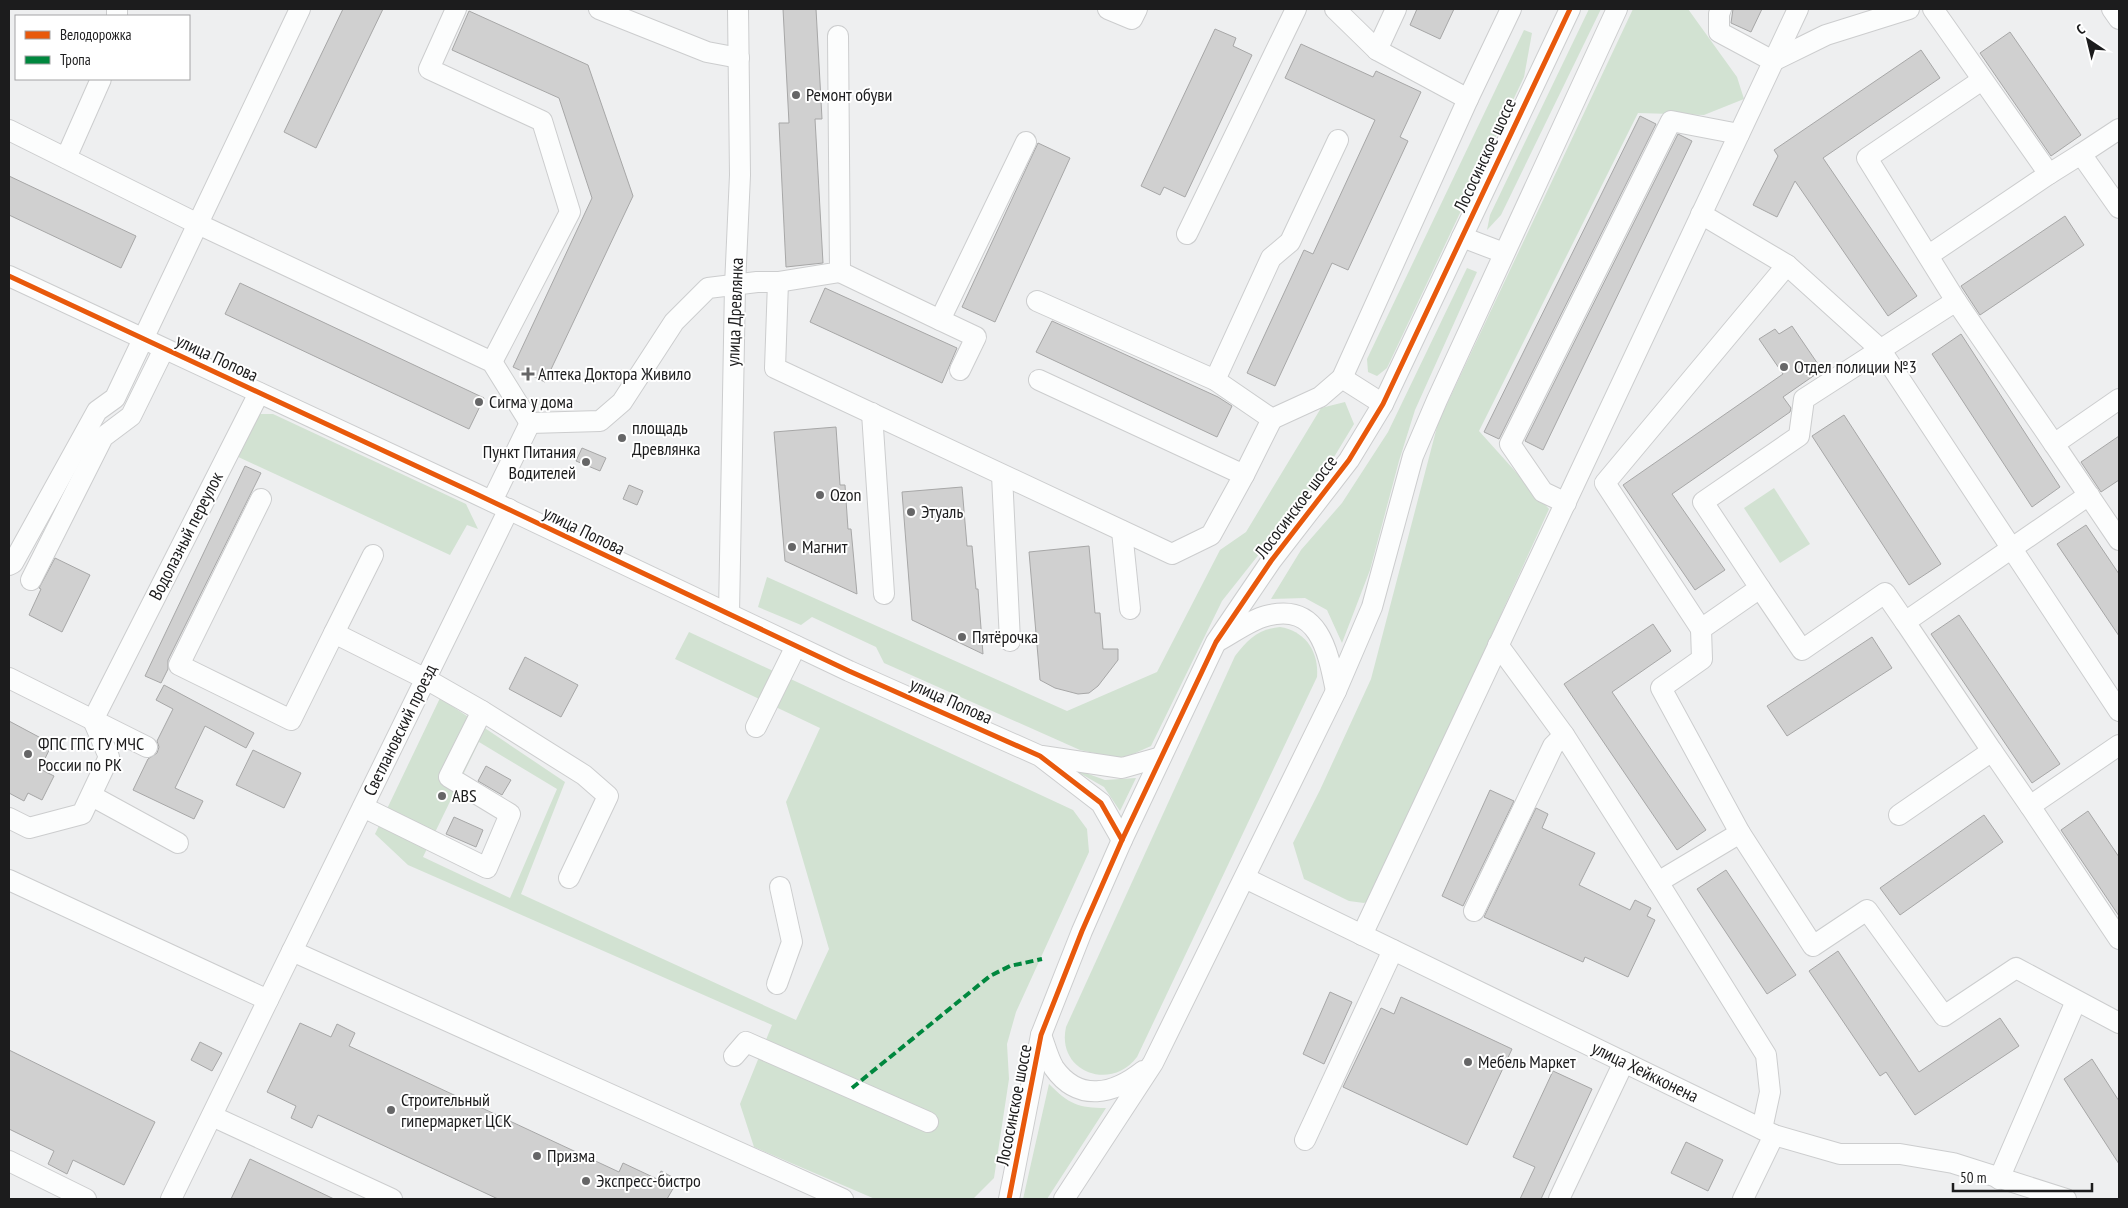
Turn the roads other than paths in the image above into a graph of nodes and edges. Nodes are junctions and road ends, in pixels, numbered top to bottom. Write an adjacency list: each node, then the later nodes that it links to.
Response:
1 (300, 9): 36 (street)
2 (456, 9): 52 (street)
3 (599, 9): 21 (street)
4 (738, 9): 21 (street, улица Древлянка)
5 (1108, 9): 6 (street)
6 (1138, 9)
7 (1296, 9): 37 (street)
8 (1335, 9): 20 (street)
9 (1396, 9): 20 (street)
10 (1511, 9): 25 (street)
11 (1570, 9): 38 (street, Лососинское шоссе)
12 (1617, 9): 39 (street)
13 (1721, 9): 22 (street)
14 (1798, 9): 22 (street)
15 (1910, 9): 22 (street)
16 (1933, 9): 24 (street)
17 (2112, 9): 18 (street)
18 (2119, 19)
19 (838, 36): 42 (street)
20 (1377, 50): 25 (street)
21 (739, 58): 45 (street, улица Древлянка)
22 (1774, 61): 28 (street)
23 (101, 80): 32 (street)
24 (1982, 80): 33 (street); 40 (street)
25 (1468, 99): 54 (street)
26 (2119, 129): 31 (street)
27 (9, 130): 32 (street)
28 (1739, 134): 35 (street); 70 (street)
29 (1338, 140): 56 (street)
30 (1026, 142): 48 (street)
31 (2082, 154): 33 (street); 34 (street)
32 (66, 158): 36 (street)
33 (2049, 174): 40 (street)
34 (2119, 208)
35 (1701, 214): 41 (street); 64 (street)
36 (198, 224): 49 (street); 52 (street)
37 (1187, 234)
38 (1462, 237): 39 (street); 59 (street, Лососинское шоссе)
39 (1504, 253): 91 (street)
40 (1929, 255): 47 (street)
41 (1787, 265): 51 (street); 67 (street)
42 (840, 272): 44 (street); 48 (street)
43 (9, 276): 49 (street, улица Попова)
44 (778, 282): 45 (street); 60 (street)
45 (735, 286): 62 (street); 81 (street, улица Древлянка)
46 (1037, 301): 56 (street)
47 (1956, 301): 51 (street); 63 (street)
48 (940, 320): 53 (street)
49 (144, 339): 50 (street, улица Попова); 76 (street)
50 (164, 348): 57 (street, улица Попова); 77 (street)
51 (1880, 349): 74 (street); 78 (street)
52 (492, 362): 62 (street)
53 (960, 370)
54 (1342, 378): 59 (street); 61 (street)
55 (1039, 380): 66 (street)
56 (1215, 380): 61 (street)
57 (259, 393): 71 (street, улица Попова); 94 (street, Водолазный переулок)
58 (2119, 399): 63 (street)
59 (1383, 404): 86 (street, Лососинское шоссе)
60 (872, 413): 65 (street); 79 (street)
61 (1272, 419): 66 (street)
62 (530, 423): 71 (street, Светлановский проезд)
63 (2054, 444): 68 (street)
64 (1587, 456): 67 (street); 70 (street)
65 (1002, 475): 72 (street); 85 (street)
66 (1244, 475): 72 (street)
67 (1605, 483): 83 (street)
68 (2089, 495): 73 (street); 74 (street)
69 (261, 499): 84 (street)
70 (1566, 503): 87 (street)
71 (500, 505): 81 (street, улица Попова); 90 (street, Светлановский проезд)
72 (1122, 531): 80 (street)
73 (2119, 540)
74 (2012, 548): 82 (street); 93 (street)
75 (373, 555): 84 (street)
76 (9, 565)
77 (31, 580)
78 (1760, 588): 82 (street); 83 (street)
79 (884, 594)
80 (1130, 609)
81 (729, 614): 88 (street, улица Попова)
82 (1905, 622): 99 (street)
83 (1701, 629): 107 (street)
84 (334, 633): 90 (street)
85 (1010, 641)
86 (1216, 642): 91 (street); 101 (street, Лососинское шоссе)
87 (1498, 645): 96 (street); 116 (street)
88 (796, 646): 95 (street); 100 (street, улица Попова)
89 (9, 678): 94 (street)
90 (426, 679): 92 (street); 104 (street, Светлановский проезд)
91 (1336, 691): 111 (street)
92 (482, 711): 104 (street); 110 (street)
93 (2119, 711)
94 (93, 720): 98 (street); 102 (street)
95 (756, 727)
96 (1564, 735): 113 (street); 115 (street)
97 (2119, 745): 103 (street)
98 (148, 747)
99 (1992, 751): 103 (street); 105 (street)
100 (1040, 756): 101 (street, улица Попова); 108 (street, улица Попова)
101 (1162, 757): 108 (street, Лососинское шоссе)
102 (92, 796): 106 (street); 109 (street)
103 (2030, 806): 117 (street)
104 (363, 807): 119 (street, Светлановский проезд)
105 (1899, 815)
106 (9, 818)
107 (1740, 833): 113 (street); 122 (street)
108 (1122, 840): 124 (street, Лососинское шоссе)
109 (178, 843)
110 (569, 878)
111 (1245, 878): 116 (street, улица Хейкконена); 127 (street)
112 (9, 880): 121 (street)
113 (1658, 882): 130 (street)
114 (780, 887): 120 (street)
115 (1474, 911)
116 (1362, 935): 118 (street, улица Хейкконена)
117 (2119, 939)
118 (1394, 950): 126 (street, улица Хейкконена); 131 (street)
119 (292, 951): 121 (street, Светлановский проезд); 138 (street)
120 (776, 984)
121 (268, 1000): 128 (street, Светлановский проезд)
122 (2076, 1001): 123 (street); 133 (street)
123 (2119, 1024)
124 (1041, 1035): 127 (street); 139 (street, Лососинское шоссе)
125 (734, 1056): 129 (street)
126 (1624, 1062): 130 (street, улица Хейкконена); 141 (street)
127 (1153, 1063): 140 (street)
128 (212, 1116): 136 (street, Светлановский проезд); 137 (street)
129 (928, 1122)
130 (1768, 1132): 133 (street, улица Хейкконена); 142 (street)
131 (1305, 1140)
132 (9, 1161): 135 (street)
133 (1999, 1179): 134 (street, улица Хейкконена)
134 (2038, 1194): 143 (street, улица Хейкконена)
135 (86, 1199)
136 (171, 1199)
137 (392, 1199)
138 (843, 1199)
139 (1009, 1199)
140 (1064, 1199)
141 (1559, 1199)
142 (1743, 1199)
143 (2066, 1199)

